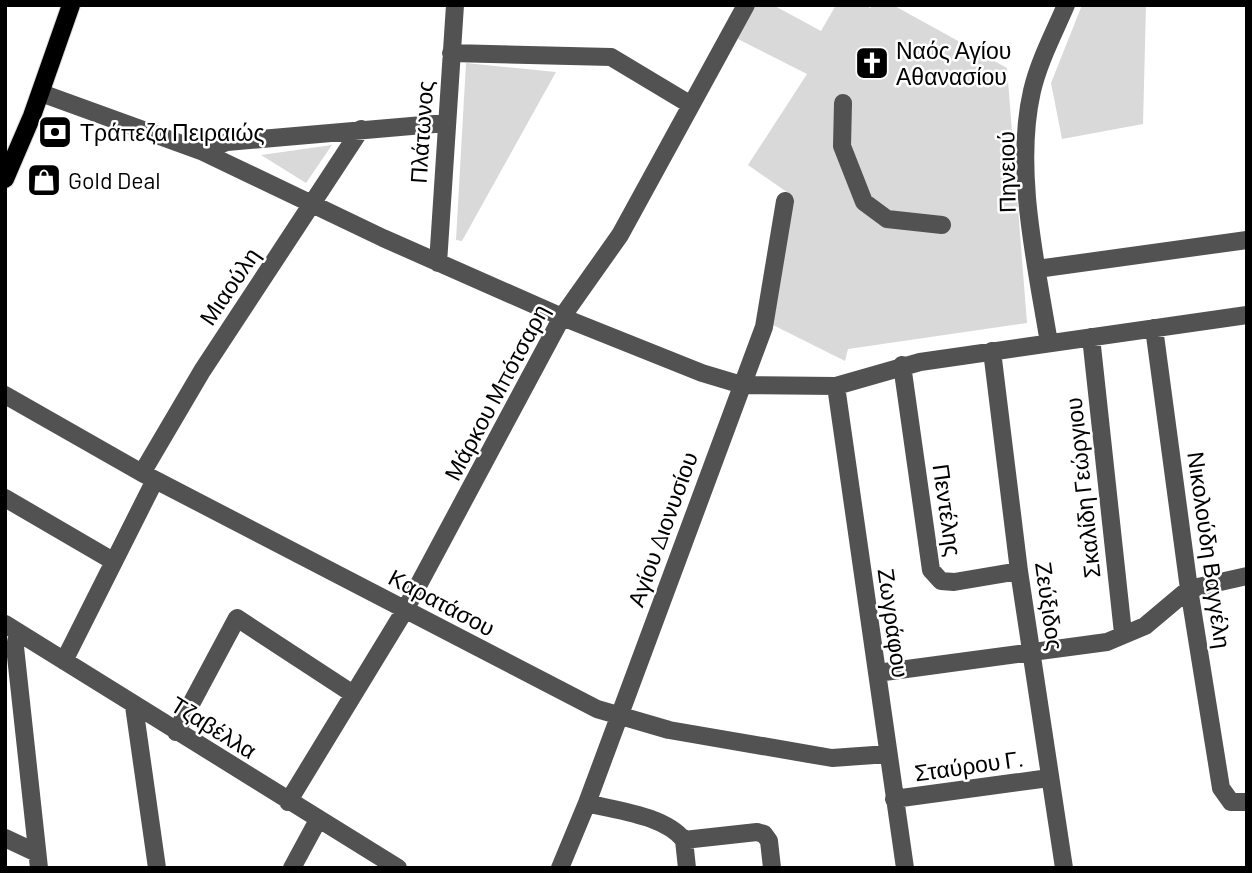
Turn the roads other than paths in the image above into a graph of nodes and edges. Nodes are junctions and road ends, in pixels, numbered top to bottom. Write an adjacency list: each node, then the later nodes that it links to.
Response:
1 (71, 5): 6 (main road)
2 (455, 5): 5 (street, Πλάτωνος)
3 (746, 5): 8 (street, Μάρκου Μπότσαρη)
4 (1066, 5): 18 (street, Πηνειού)
5 (451, 53): 8 (street); 9 (street, Πλάτωνος)
6 (41, 93): 11 (street); 12 (main road)
7 (843, 103): 15 (street)
8 (691, 105): 20 (street, Μάρκου Μπότσαρη)
9 (446, 123): 10 (street); 17 (street, Πλάτωνος)
10 (361, 129): 11 (street); 14 (street, Μιαούλη)
11 (201, 151): 14 (street)
12 (5, 179)
13 (785, 201): 26 (street, Αγίου Διονυσίου)
14 (313, 204): 17 (street); 29 (street, Μιαούλη)
15 (942, 225)
16 (1247, 240): 18 (street)
17 (438, 263): 20 (street)
18 (1037, 269): 23 (street, Πηνειού)
19 (1247, 315): 21 (street)
20 (562, 317): 26 (street); 35 (street, Μάρκου Μπότσαρη)
21 (1154, 328): 22 (street); 34 (street, Νικολούδη Βαγγέλη)
22 (1091, 337): 23 (street); 37 (street, Σκαλίδη Γεώργιου)
23 (1049, 342): 24 (street)
24 (992, 351): 25 (street); 32 (street, Ζεύξιδος)
25 (902, 365): 27 (street); 32 (street, Πεντέλης)
26 (742, 385): 27 (street); 43 (street, Αγίου Διονυσίου)
27 (836, 386): 40 (street, Ζωγράφου)
28 (5, 395): 29 (street, Καρατάσου)
29 (149, 477): 31 (street, Μιαούλη); 35 (street, Καρατάσου)
30 (5, 498): 31 (street)
31 (113, 561): 39 (street, Μιαούλη)
32 (1019, 571): 38 (street, Ζεύξιδος)
33 (1247, 576): 34 (street)
34 (1189, 589): 37 (street); 49 (street, Νικολούδη Βαγγέλη)
35 (405, 611): 41 (street, Μάρκου Μπότσαρη); 43 (street, Καρατάσου)
36 (11, 628): 39 (street, Τζαβέλλα); 55 (street)
37 (1123, 633): 38 (street)
38 (1032, 653): 40 (street); 46 (street, Ζεύξιδος)
39 (64, 661): 42 (street, Τζαβέλλα)
40 (877, 673): 45 (street, Ζωγράφου)
41 (353, 694): 44 (street); 48 (street, Μάρκου Μπότσαρη)
42 (134, 706): 44 (street, Τζαβέλλα); 56 (street)
43 (619, 718): 45 (street, Καρατάσου); 50 (street, Αγίου Διονυσίου)
44 (176, 732): 48 (street, Τζαβέλλα)
45 (888, 754): 47 (street, Ζωγράφου)
46 (1049, 778): 47 (street, Σταύρου Γ.); 64 (street, Ζεύξιδος)
47 (894, 799): 63 (street, Ζωγράφου)
48 (288, 802): 51 (street, Τζαβέλλα)
49 (1247, 802)
50 (587, 803): 53 (street); 60 (street, Αγίου Διονυσίου)
51 (318, 820): 54 (street, Τζαβέλλα); 57 (street)
52 (5, 838): 55 (street)
53 (684, 840): 61 (street); 62 (street)
54 (366, 850): 58 (street); 59 (street, Τζαβέλλα)
55 (38, 861)
56 (157, 868)
57 (292, 868)
58 (368, 868)
59 (398, 868)
60 (560, 868)
61 (687, 868)
62 (772, 868)
63 (905, 868)
64 (1064, 868)

